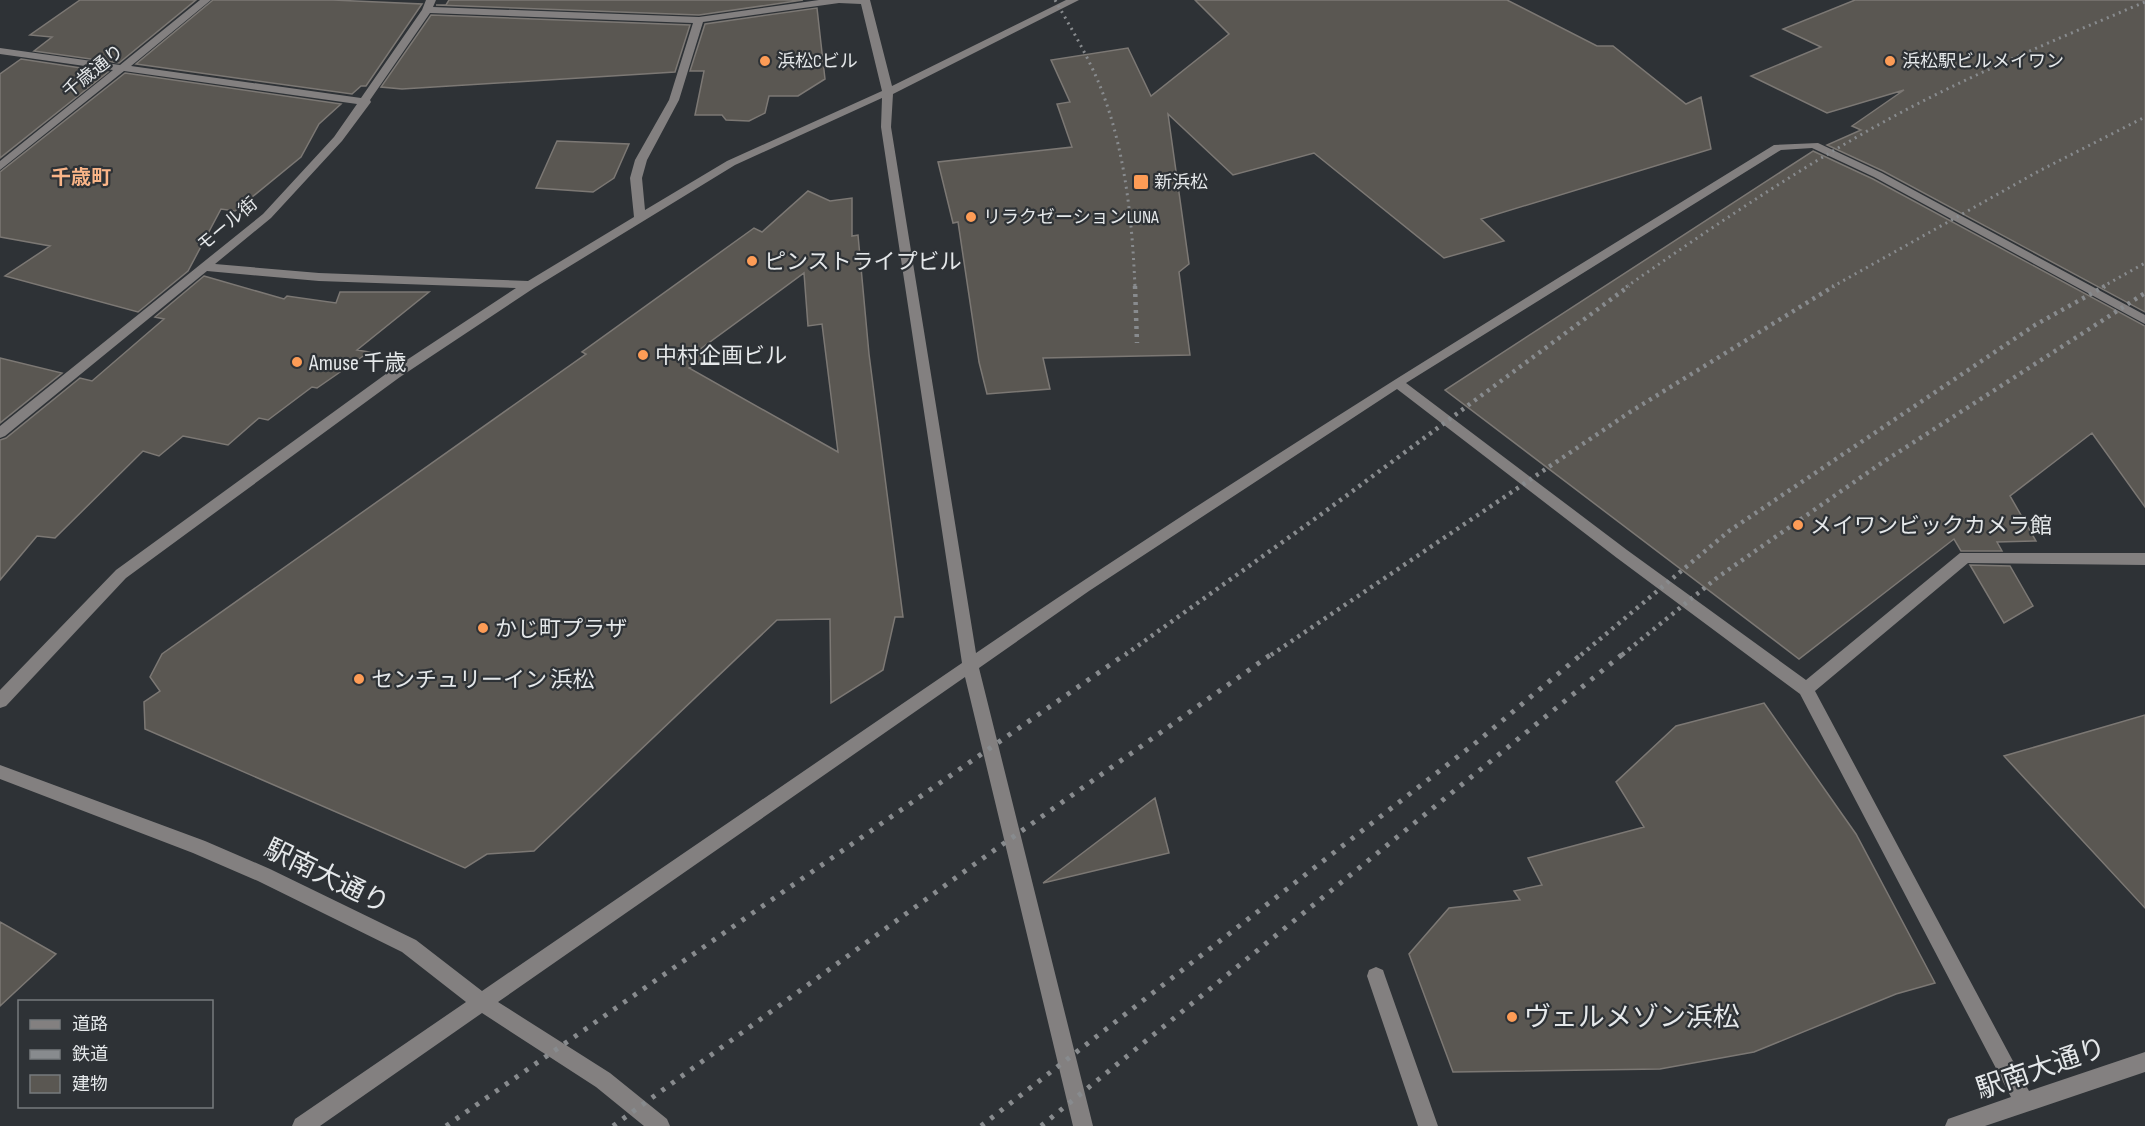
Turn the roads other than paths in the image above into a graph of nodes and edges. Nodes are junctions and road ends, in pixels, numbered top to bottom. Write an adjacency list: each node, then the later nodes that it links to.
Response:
1 (206, 0): 7 (street, 千歳通り)
2 (1074, 0): 8 (street)
3 (865, 1): 5 (street); 8 (street)
4 (429, 5): 5 (street); 9 (street, モール街)
5 (699, 20): 11 (street)
6 (0, 51): 7 (street)
7 (121, 69): 9 (street); 10 (street, 千歳通り)
8 (888, 92): 11 (street); 18 (street)
9 (366, 102): 12 (street, モール街)
10 (0, 167)
11 (640, 217): 13 (street)
12 (204, 267): 13 (street); 16 (street, モール街)
13 (530, 285): 20 (street)
14 (2145, 320): 15 (street)
15 (1397, 383): 18 (street); 19 (street)
16 (0, 433)
17 (2145, 559): 19 (street)
18 (970, 664): 23 (street); 28 (street)
19 (1806, 688): 25 (street)
20 (0, 701)
21 (0, 772): 23 (street, 駅南大通り)
22 (1376, 976): 29 (street)
23 (482, 1002): 26 (street); 27 (street, 駅南大通り)
24 (2145, 1062): 25 (street, 駅南大通り)
25 (2024, 1102): 30 (street, 駅南大通り)
26 (302, 1126)
27 (660, 1126)
28 (1083, 1126)
29 (1428, 1126)
30 (1955, 1126)

